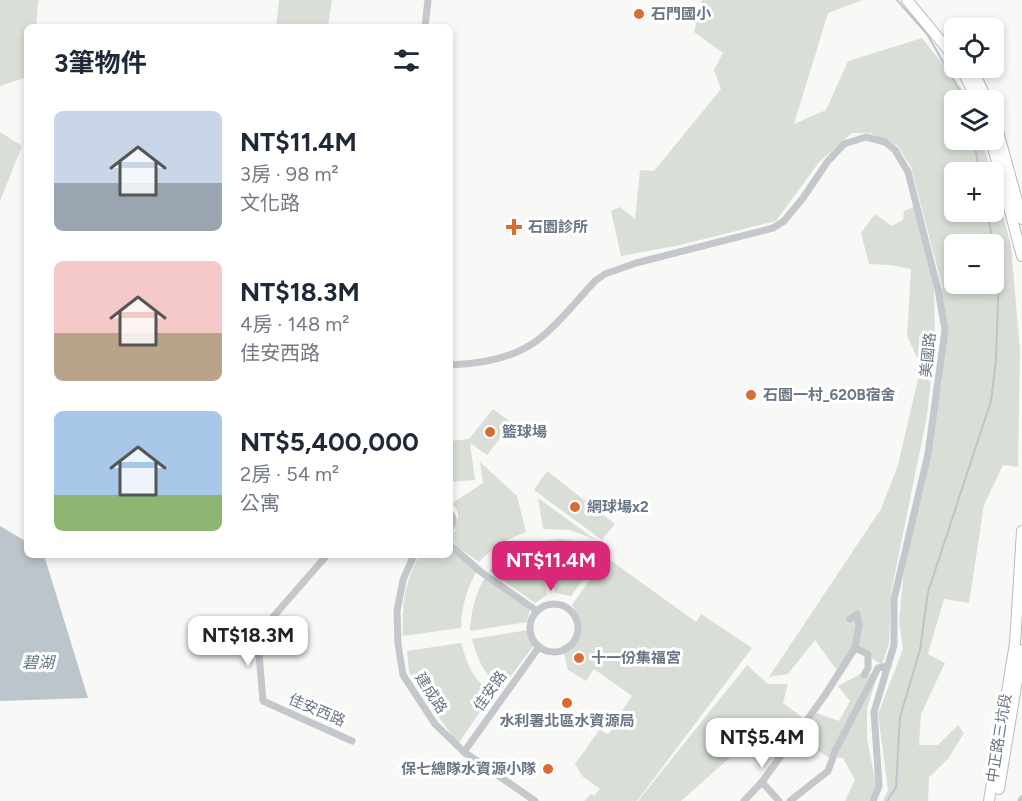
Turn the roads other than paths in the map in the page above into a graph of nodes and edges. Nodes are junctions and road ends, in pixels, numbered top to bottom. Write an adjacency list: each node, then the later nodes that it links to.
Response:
1 (428, 0): 4 (street)
2 (907, 0): 6 (main road)
3 (916, 0): 5 (main road)
4 (425, 24)
5 (944, 34)
6 (944, 45)
7 (994, 150): 10 (main road)
8 (1003, 150): 9 (main road)
9 (1022, 219)
10 (1022, 256)
11 (453, 365): 21 (street, 美國路)
12 (1022, 531): 18 (main road, 中正路三坑段)
13 (453, 549): 16 (street)
14 (324, 558): 23 (street, 佳安西路)
15 (413, 558): 24 (street, 建成路)
16 (537, 611): 19 (street); 19 (street)
17 (850, 619): 20 (street)
18 (1020, 645): 31 (main road, 中正路三坑段); 32 (main road, 中正路三坑段)
19 (539, 647): 24 (street, 佳安路)
20 (855, 648): 22 (street); 25 (street)
21 (888, 666): 29 (street); 30 (street, 美國路)
22 (864, 675)
23 (352, 741)
24 (464, 752): 26 (street, 建成路)
25 (762, 782): 27 (street); 28 (street)
26 (535, 801)
27 (744, 801)
28 (779, 801)
29 (790, 801)
30 (873, 801)
31 (989, 801)
32 (997, 801)

